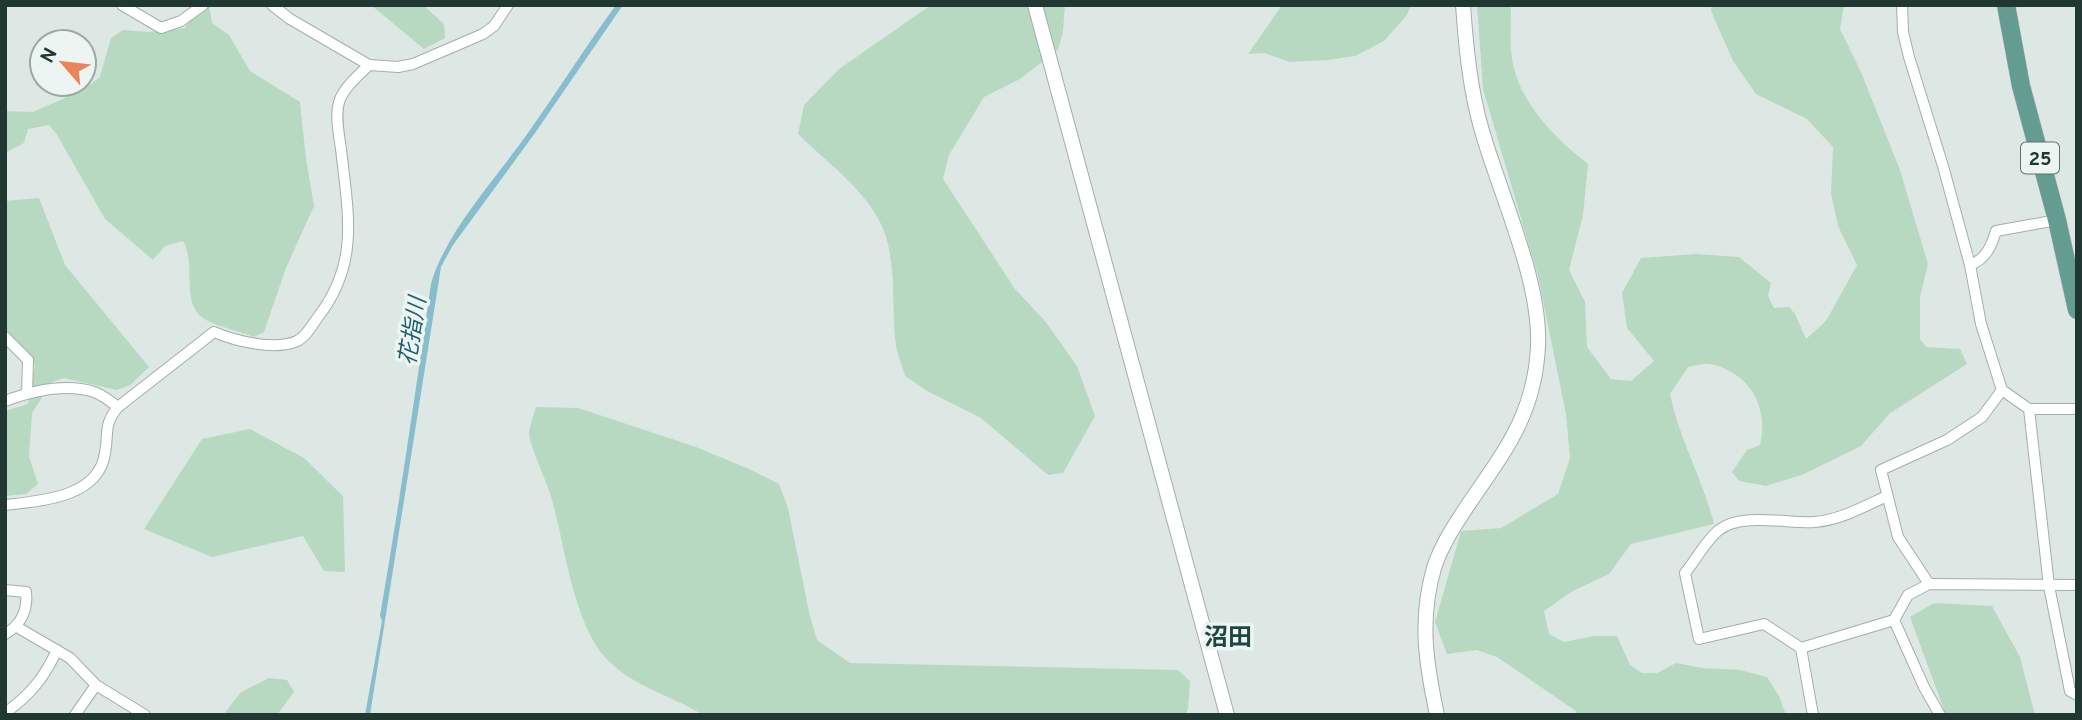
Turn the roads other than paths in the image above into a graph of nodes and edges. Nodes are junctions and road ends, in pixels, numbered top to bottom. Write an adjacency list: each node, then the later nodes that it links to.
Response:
1 (122, 5): 2 (street)
2 (203, 5)
3 (272, 5): 9 (street)
4 (508, 5): 9 (street)
5 (1035, 5): 37 (street)
6 (1463, 5): 38 (street)
7 (1902, 5): 11 (street)
8 (2006, 5): 10 (main road, 25)
9 (369, 65): 17 (street)
10 (2057, 220): 11 (street); 12 (main road, 25)
11 (1970, 265): 14 (street)
12 (2077, 310)
13 (5, 337): 15 (street)
14 (2002, 390): 18 (street); 20 (street)
15 (27, 393): 16 (street); 17 (street)
16 (5, 401)
17 (118, 407): 21 (street)
18 (2029, 409): 19 (street); 24 (street)
19 (2077, 409)
20 (1887, 496): 22 (street); 29 (street)
21 (5, 505)
22 (1929, 584): 24 (street); 26 (street)
23 (2077, 585): 24 (street)
24 (2049, 586): 32 (street)
25 (5, 590): 27 (street)
26 (1894, 620): 29 (street); 40 (street)
27 (17, 627): 28 (street); 30 (street)
28 (5, 634)
29 (1801, 648): 39 (street)
30 (57, 650): 31 (street); 34 (street)
31 (96, 685): 35 (street); 36 (street)
32 (2077, 695)
33 (5, 697): 34 (street)
34 (10, 712)
35 (75, 715)
36 (145, 715)
37 (1227, 715)
38 (1437, 715)
39 (1813, 715)
40 (1940, 715)

